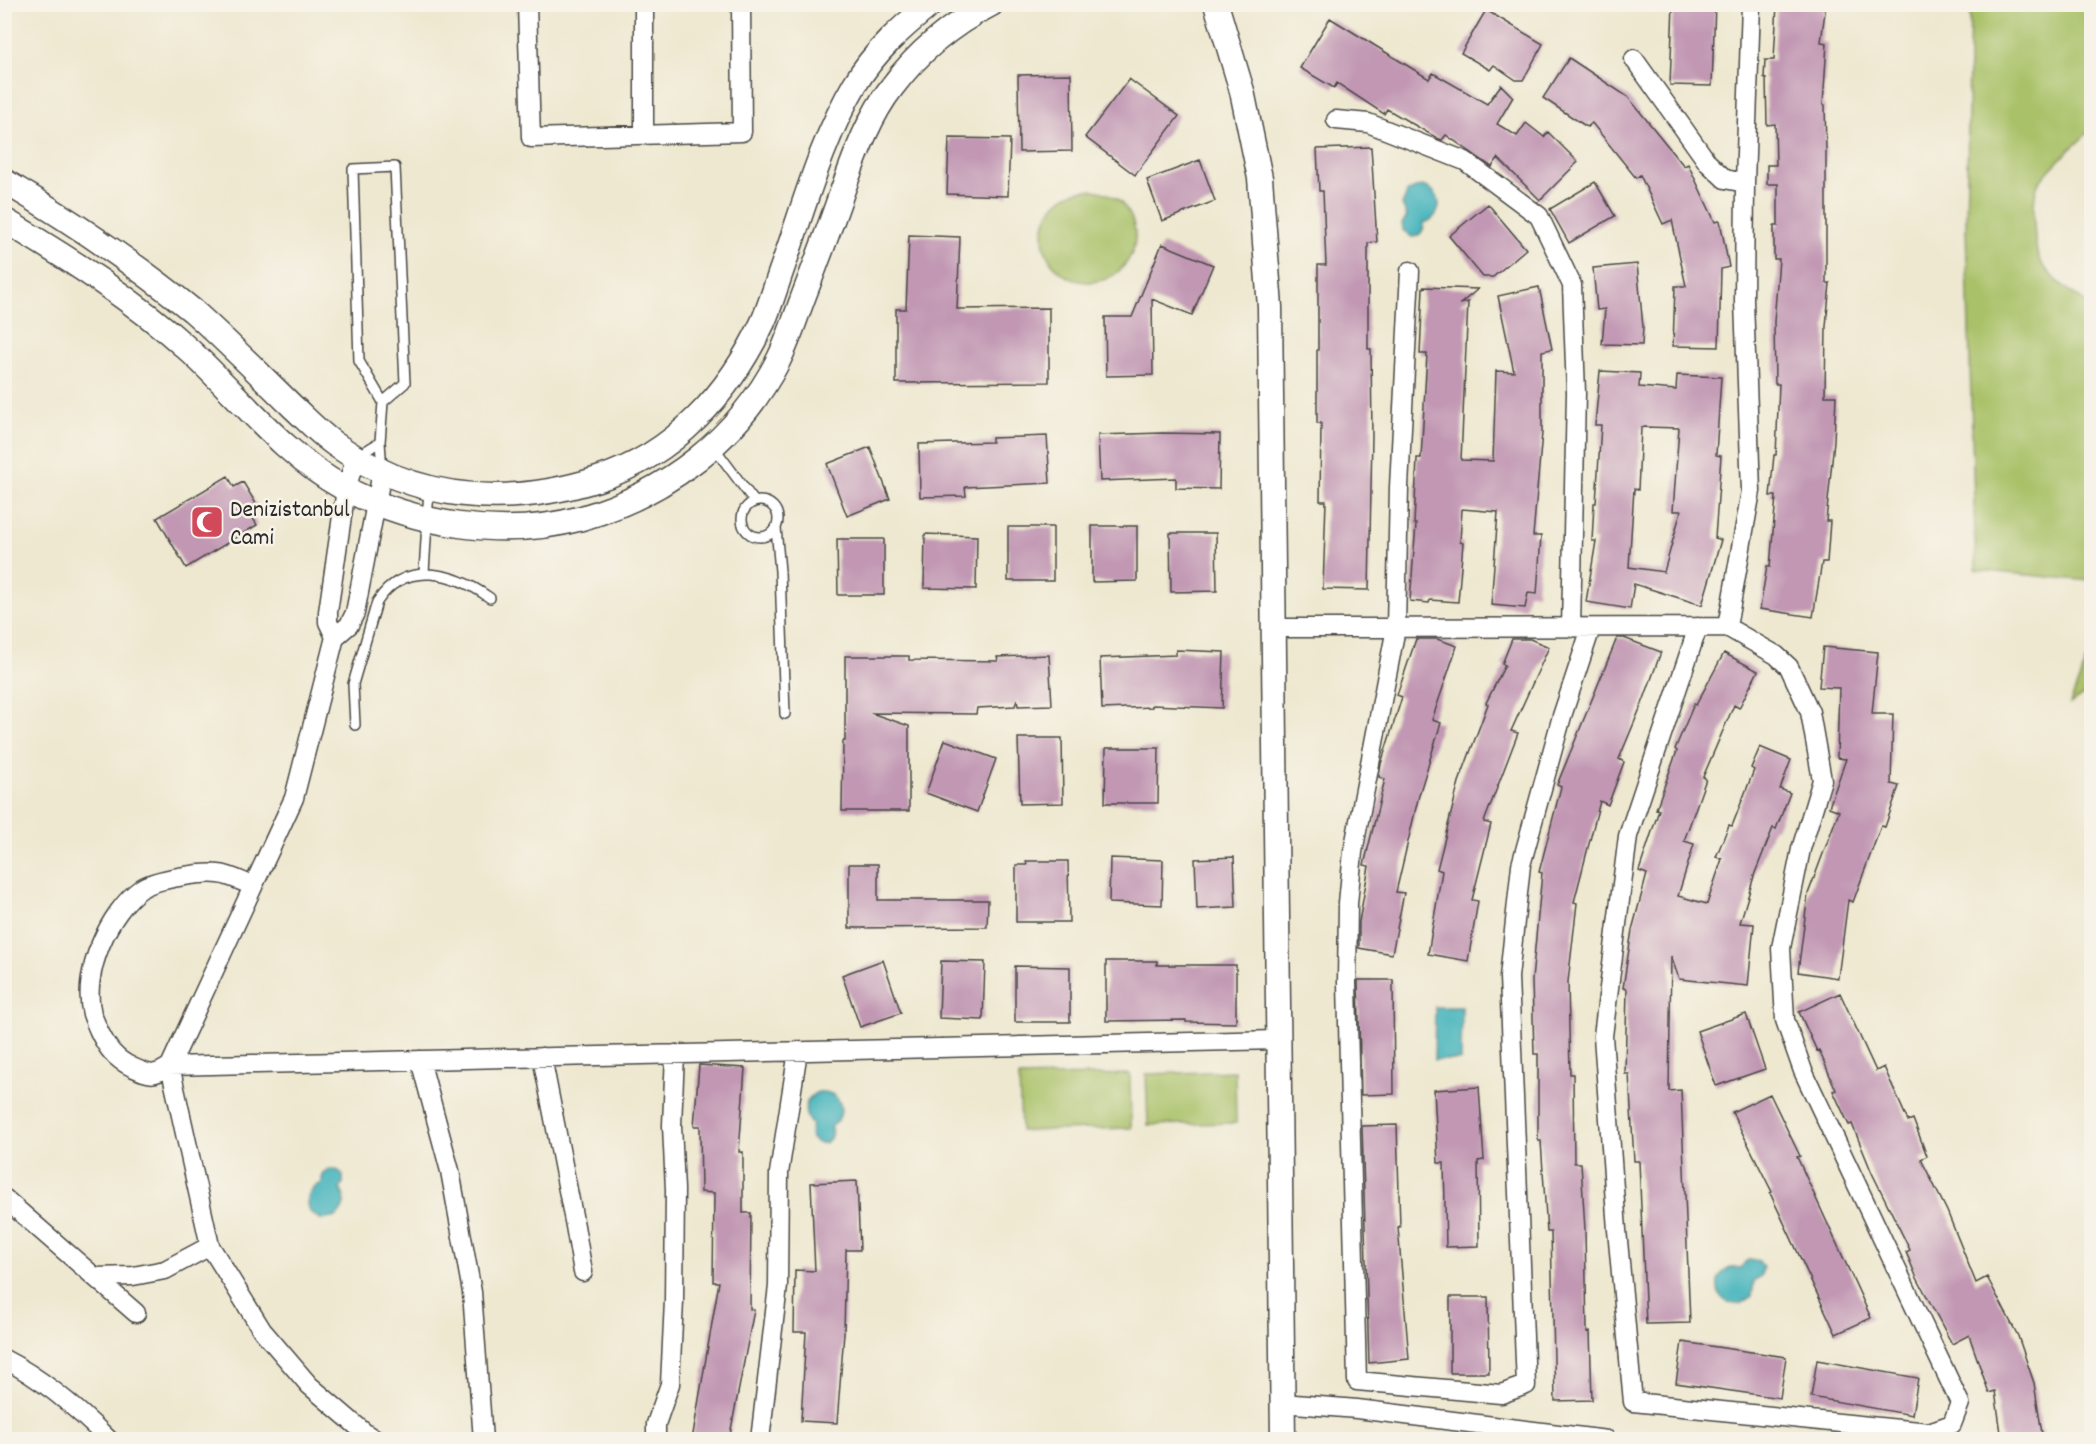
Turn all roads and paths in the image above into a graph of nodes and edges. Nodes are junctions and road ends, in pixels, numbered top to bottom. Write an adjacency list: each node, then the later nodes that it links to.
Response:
1 (526, 4): 10 (street)
2 (644, 4): 10 (street)
3 (741, 4): 10 (street)
4 (991, 4): 17 (street)
5 (1216, 4): 30 (street)
6 (1750, 4): 12 (street)
7 (925, 6): 20 (street)
8 (1634, 59): 12 (street)
9 (1336, 120): 32 (street)
10 (644, 135)
11 (4, 182): 18 (street)
12 (1745, 183): 29 (street)
13 (4, 220): 21 (street)
14 (1410, 271): 31 (street)
15 (383, 402): 15 (lane); 16 (lane)
16 (380, 442): 18 (lane); 19 (lane)
17 (713, 446): 23 (lane); 24 (street)
18 (356, 457): 19 (street); 21 (street)
19 (382, 472): 20 (street); 22 (street)
20 (429, 488): 24 (lane)
21 (346, 489): 22 (street); 34 (street)
22 (376, 501): 24 (street); 34 (street)
23 (754, 501): 25 (lane); 25 (lane)
24 (427, 519): 26 (lane)
25 (776, 528): 35 (lane)
26 (424, 573): 27 (lane); 36 (lane)
27 (490, 598)
28 (1698, 627): 29 (street); 29 (street); 33 (street)
29 (1727, 627)
30 (1273, 628): 31 (street); 38 (street)
31 (1396, 628): 32 (street); 33 (street)
32 (1570, 628): 33 (street)
33 (1591, 628)
34 (335, 637): 37 (street)
35 (785, 714)
36 (355, 725)
37 (253, 886): 43 (street); 43 (street)
38 (1278, 1040): 39 (street); 50 (street)
39 (798, 1051): 40 (street); 55 (street)
40 (675, 1054): 41 (street); 54 (street)
41 (542, 1057): 42 (street); 46 (street)
42 (420, 1060): 43 (street); 53 (street)
43 (170, 1066): 45 (street)
44 (4, 1198): 47 (street)
45 (210, 1246): 47 (street); 52 (street)
46 (583, 1272)
47 (94, 1277): 48 (street)
48 (136, 1313)
49 (4, 1359): 51 (street)
50 (1282, 1403): 56 (street); 57 (street)
51 (109, 1440)
52 (376, 1440)
53 (483, 1440)
54 (656, 1440)
55 (760, 1440)
56 (1283, 1440)
57 (1607, 1440)

